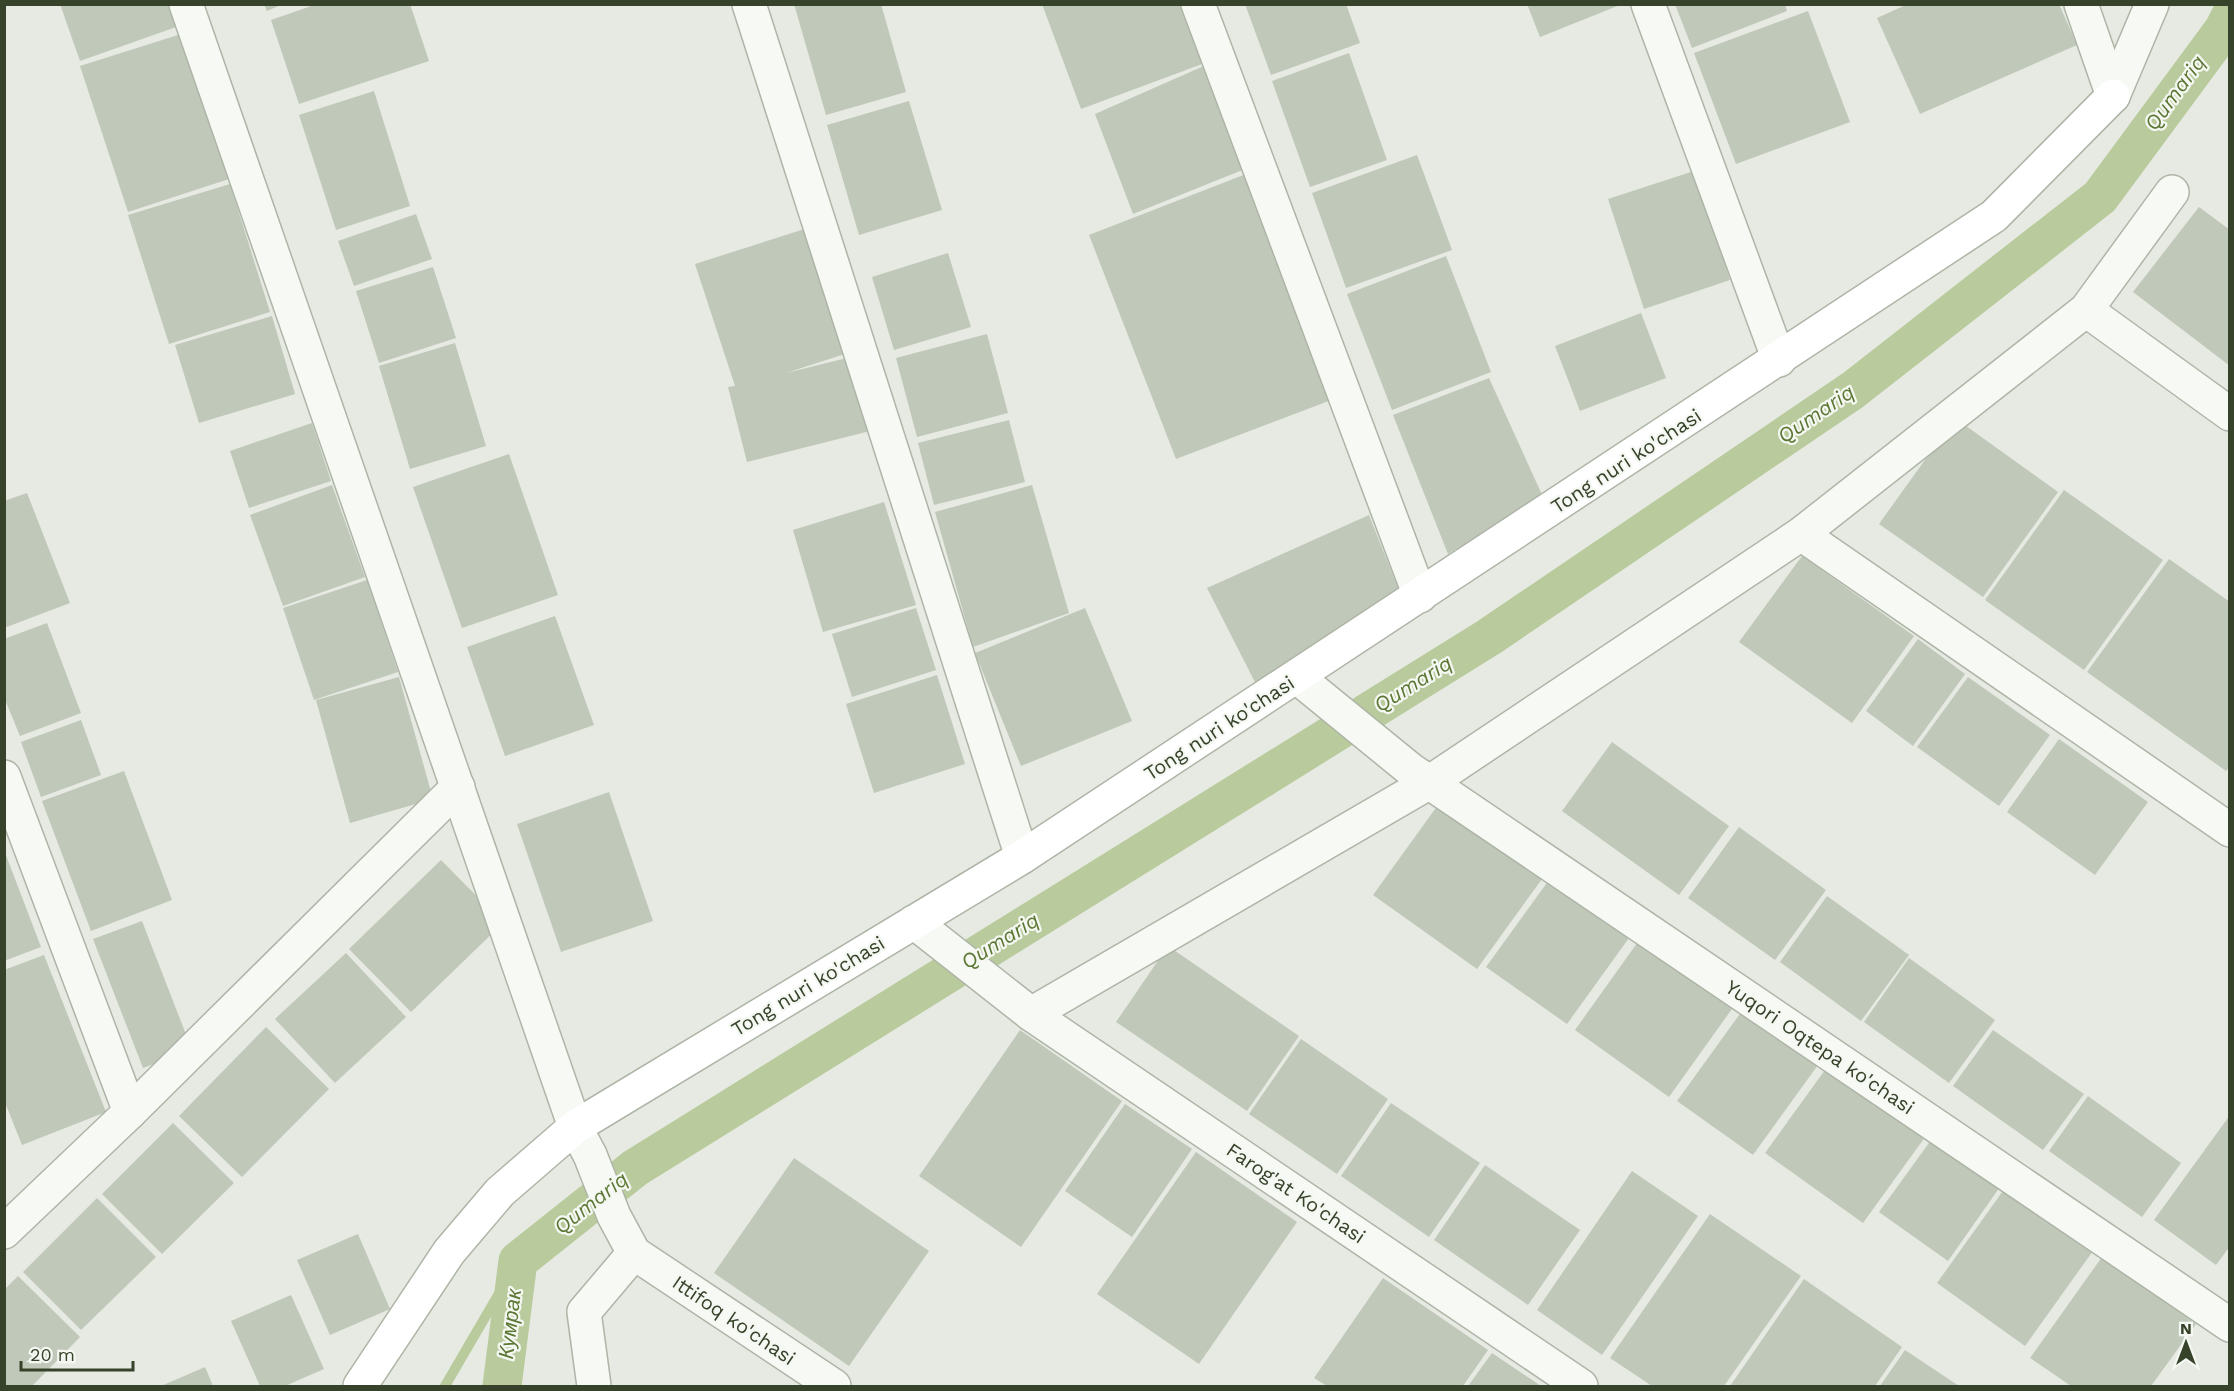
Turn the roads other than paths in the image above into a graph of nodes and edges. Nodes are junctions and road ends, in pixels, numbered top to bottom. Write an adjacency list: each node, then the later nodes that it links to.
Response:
1 (186, 4): 17 (street)
2 (749, 4): 19 (street)
3 (1198, 4): 13 (street)
4 (1648, 4): 10 (street)
5 (2080, 4): 7 (street)
6 (2152, 4): 7 (street)
7 (2113, 96): 10 (street, Tong nuri ko'chasi)
8 (2172, 192): 9 (street)
9 (2086, 310): 11 (street); 12 (street)
10 (1779, 360): 13 (street, Tong nuri ko'chasi)
11 (2229, 414)
12 (1801, 534): 15 (street); 18 (street)
13 (1420, 596): 14 (street, Tong nuri ko'chasi)
14 (1297, 677): 15 (street, Yuqori Oqtepa ko'chasi); 19 (street, Tong nuri ko'chasi)
15 (1420, 776): 21 (street); 26 (street, Yuqori Oqtepa ko'chasi)
16 (4, 777): 22 (street)
17 (458, 787): 22 (street); 23 (street)
18 (2229, 830)
19 (1022, 857): 20 (street, Tong nuri ko'chasi)
20 (914, 922): 21 (street, Farog'at Ko'chasi); 23 (street, Tong nuri ko'chasi)
21 (1021, 1006): 30 (street, Farog'at Ko'chasi)
22 (130, 1112): 24 (street)
23 (583, 1141): 25 (street); 27 (street, Tong nuri ko'chasi)
24 (4, 1232)
25 (634, 1253): 28 (street); 29 (street, Ittifoq ko'chasi)
26 (2229, 1325)
27 (360, 1386)
28 (594, 1386)
29 (834, 1386)
30 (1581, 1386)

